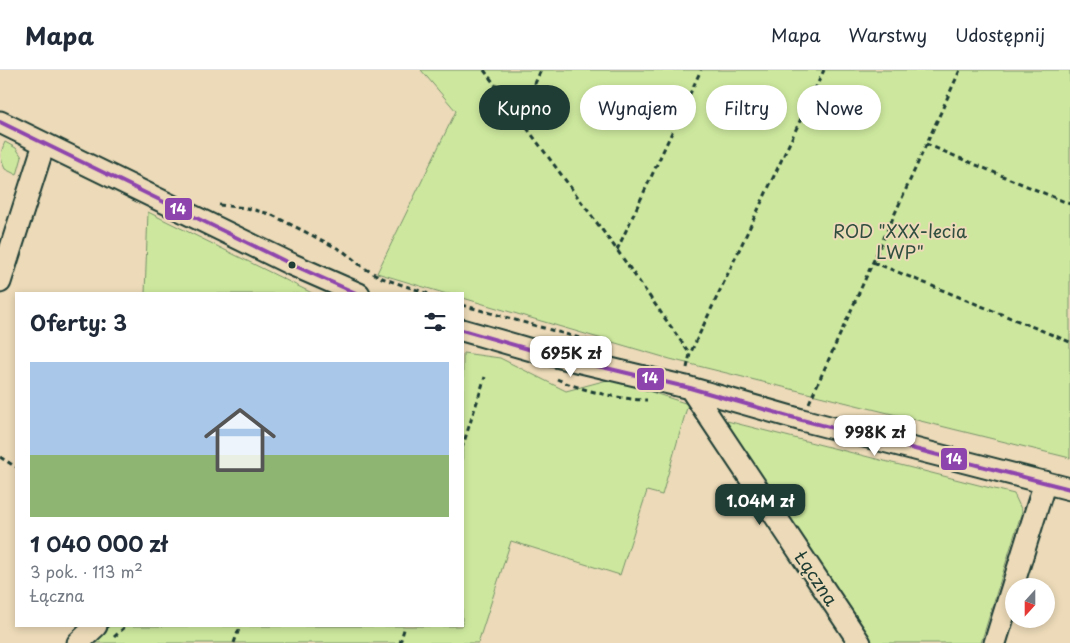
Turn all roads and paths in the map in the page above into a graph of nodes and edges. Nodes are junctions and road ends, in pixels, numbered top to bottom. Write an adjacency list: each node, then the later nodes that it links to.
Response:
1 (484, 70): 6 (path)
2 (541, 70): 7 (path)
3 (701, 70): 14 (path)
4 (824, 70): 21 (path)
5 (960, 70): 11 (path)
6 (495, 85)
7 (534, 85)
8 (0, 122): 10 (street)
9 (529, 130): 14 (path)
10 (44, 144): 16 (street); 17 (street)
11 (926, 144): 12 (path); 15 (path)
12 (1070, 204)
13 (212, 205): 18 (path)
14 (617, 250): 21 (path)
15 (873, 262): 20 (path); 24 (path)
16 (0, 282)
17 (355, 292)
18 (423, 292)
19 (464, 331): 23 (street)
20 (1070, 342)
21 (690, 354): 23 (path)
22 (485, 377): 25 (path)
23 (690, 388): 24 (street); 38 (street, Łączna)
24 (802, 420): 28 (street)
25 (464, 442)
26 (0, 457): 27 (path)
27 (15, 466)
28 (1045, 482): 29 (street); 39 (street)
29 (1070, 489)
30 (95, 627): 34 (street)
31 (125, 627): 35 (path)
32 (240, 627): 36 (path)
33 (405, 627): 37 (path)
34 (78, 643)
35 (108, 643)
36 (234, 643)
37 (400, 643)
38 (860, 643)
39 (995, 643)

